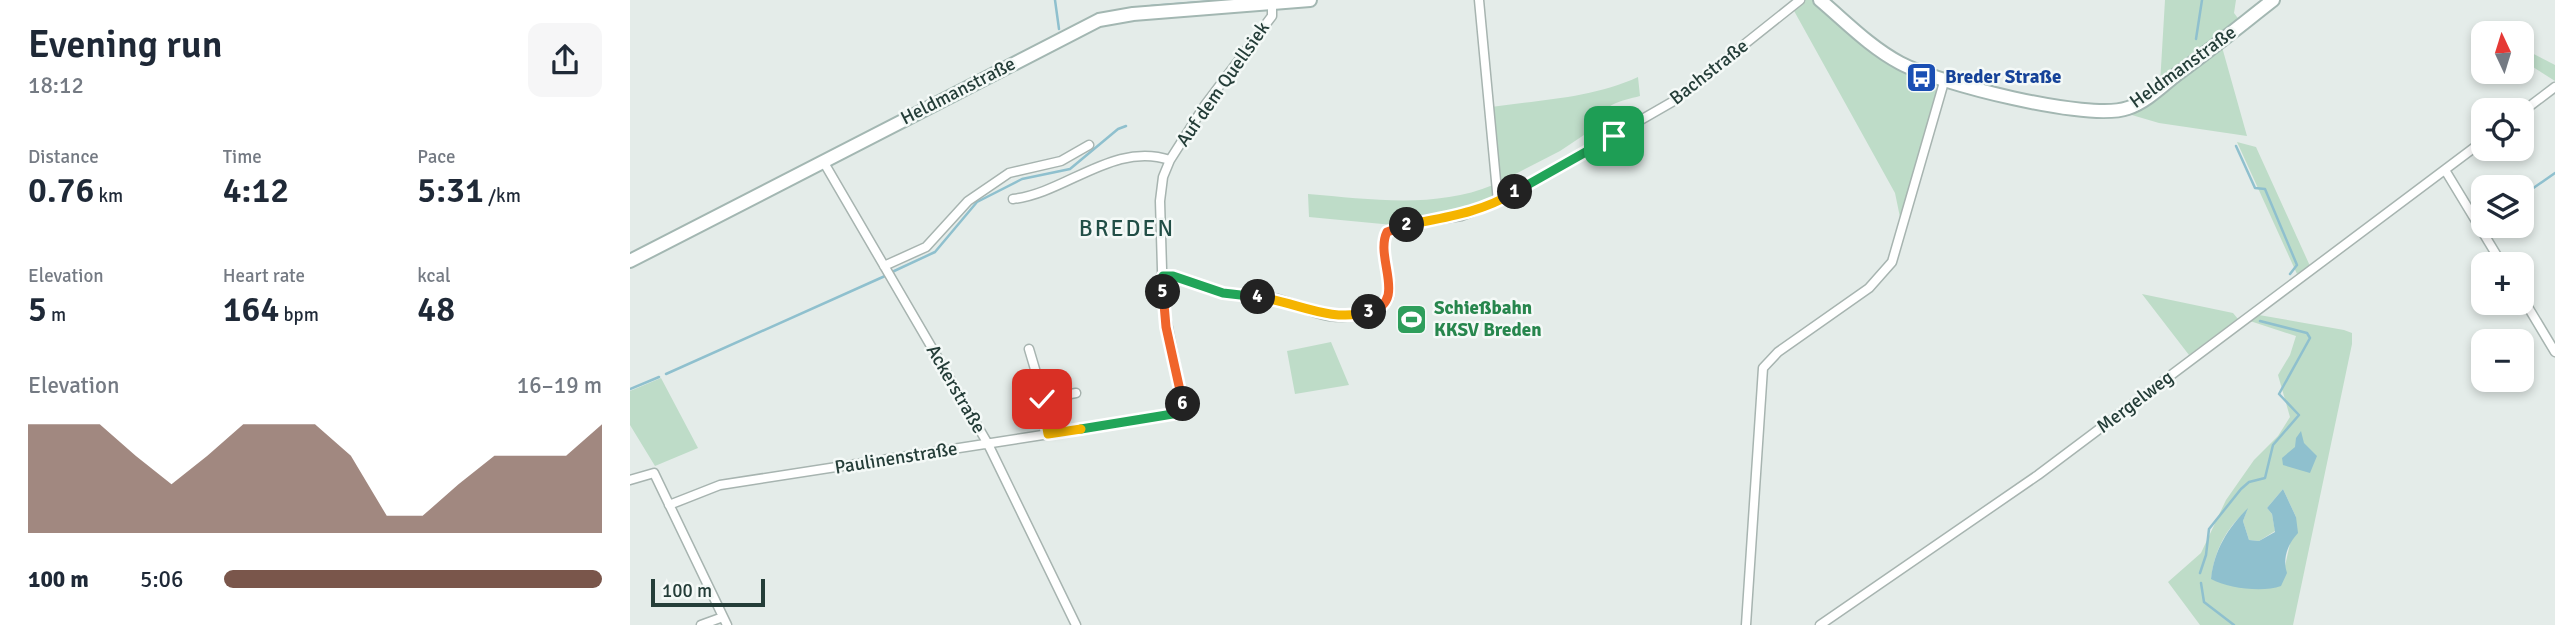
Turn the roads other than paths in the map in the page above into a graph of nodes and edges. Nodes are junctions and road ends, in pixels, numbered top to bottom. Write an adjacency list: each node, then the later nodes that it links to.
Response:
1 (1310, 0): 6 (main road, Heldmanstraße)
2 (1479, 0): 16 (street)
3 (1800, 0): 16 (street, Bachstraße)
4 (1820, 0): 7 (main road, Heldmanstraße)
5 (2273, 0): 7 (main road, Heldmanstraße)
6 (1272, 3): 12 (street, Auf dem Quellsiek); 13 (main road, Heldmanstraße)
7 (1944, 82): 34 (street)
8 (2555, 87): 9 (street)
9 (2534, 103)
10 (1089, 145): 19 (street)
11 (2471, 150): 14 (street, Mergelweg)
12 (1170, 160): 15 (street); 20 (street, Auf dem Quellsiek)
13 (822, 161): 18 (main road, Heldmanstraße); 19 (street, Ackerstraße)
14 (2445, 170): 17 (street); 35 (street, Mergelweg)
15 (1013, 199)
16 (1498, 202): 20 (street, Bachstraße)
17 (2495, 252)
18 (630, 261)
19 (884, 266): 28 (street, Ackerstraße)
20 (1163, 276): 26 (street, Auf dem Quellsiek)
21 (2533, 315): 23 (street)
22 (1029, 349): 25 (street)
23 (2555, 352)
24 (1076, 393): 25 (street)
25 (1042, 399): 27 (street)
26 (1185, 412): 27 (street, Paulinenstraße)
27 (1048, 434): 28 (street, Paulinenstraße)
28 (988, 444): 30 (street, Paulinenstraße); 33 (street, Ackerstraße)
29 (630, 480): 30 (street)
30 (669, 505): 31 (street)
31 (725, 621): 32 (street)
32 (701, 625)
33 (1076, 625)
34 (1746, 625)
35 (1820, 625)

